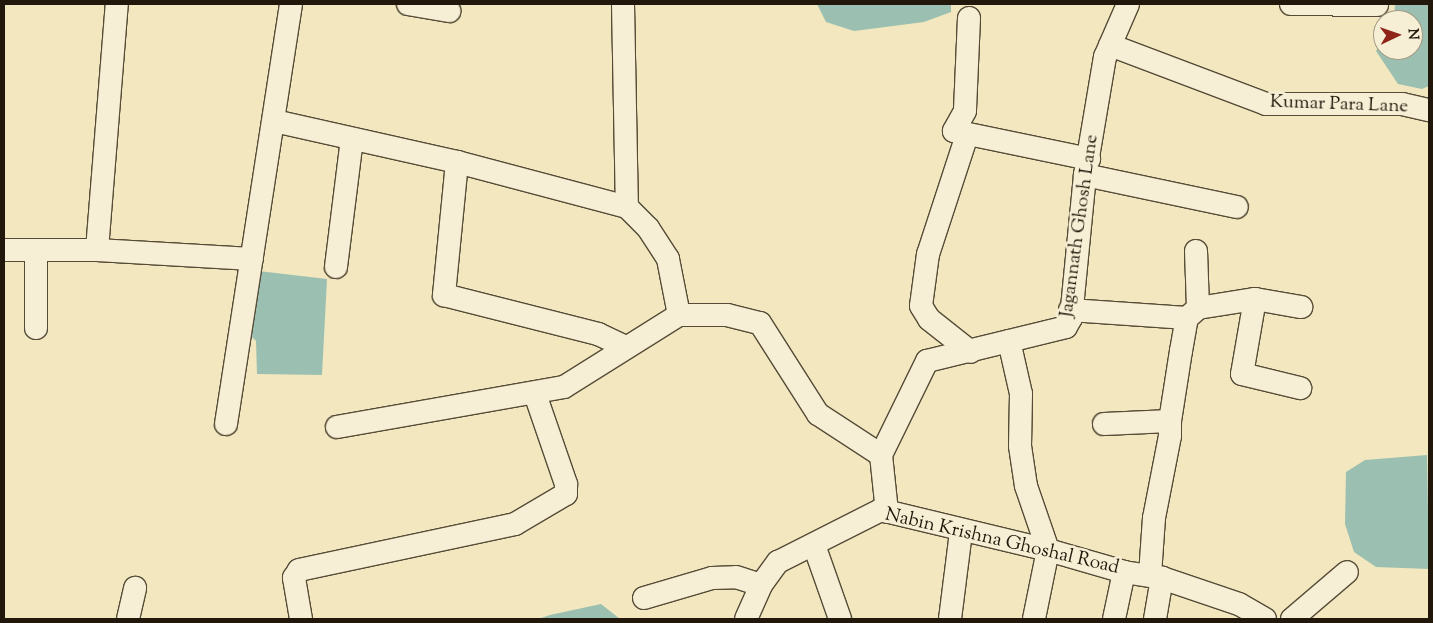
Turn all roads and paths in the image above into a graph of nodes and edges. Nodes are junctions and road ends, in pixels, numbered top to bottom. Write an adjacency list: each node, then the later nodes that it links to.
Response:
1 (117, 4): 21 (street)
2 (291, 4): 12 (street)
3 (408, 4): 8 (street)
4 (623, 4): 17 (street)
5 (1128, 4): 10 (street, Jagannath Ghosh Lane)
6 (1291, 4): 7 (street)
7 (1377, 4)
8 (449, 11)
9 (969, 18): 13 (street)
10 (1110, 45): 11 (street, Kumar Para Lane); 16 (street, Jagannath Ghosh Lane)
11 (1429, 110)
12 (274, 121): 14 (street); 23 (street)
13 (966, 135): 16 (street); 33 (street)
14 (352, 139): 15 (street); 24 (street)
15 (458, 162): 17 (street); 32 (street)
16 (1087, 167): 18 (street); 27 (street, Jagannath Ghosh Lane)
17 (627, 207): 29 (street)
18 (1237, 207)
19 (4, 250): 20 (street)
20 (36, 250): 21 (street); 30 (street)
21 (97, 250): 23 (street)
22 (1196, 251): 28 (street)
23 (252, 259): 37 (street)
24 (336, 267)
25 (1255, 299): 26 (street); 28 (street); 34 (street)
26 (1300, 307)
27 (1070, 310): 28 (street); 31 (street, Jagannath Ghosh Lane)
28 (1192, 313): 36 (street)
29 (679, 314): 32 (street); 40 (street)
30 (36, 328)
31 (1009, 341): 33 (street, Jagannath Ghosh Lane); 44 (street)
32 (626, 347): 35 (street)
33 (971, 352): 40 (street, Jagannath Ghosh Lane)
34 (1300, 388)
35 (535, 394): 39 (street); 52 (street)
36 (1170, 421): 38 (street); 47 (street)
37 (226, 424)
38 (1104, 424)
39 (337, 427)
40 (881, 455): 41 (street)
41 (887, 512): 42 (street, Nabin Krishna Ghoshal Road); 43 (street, Nabin Krishna Ghoshal Road)
42 (961, 532): 44 (street, Nabin Krishna Ghoshal Road); 55 (street)
43 (814, 545): 48 (street, Nabin Krishna Ghoshal Road); 54 (street)
44 (1048, 550): 45 (street, Nabin Krishna Ghoshal Road); 56 (street)
45 (1124, 572): 47 (street, Nabin Krishna Ghoshal Road); 57 (street)
46 (1347, 572): 60 (street)
47 (1156, 576): 58 (street); 59 (street, Nabin Krishna Ghoshal Road)
48 (761, 585): 50 (street); 53 (street, Nabin Krishna Ghoshal Road)
49 (135, 588): 51 (street)
50 (644, 598)
51 (128, 619)
52 (301, 619)
53 (746, 619)
54 (840, 619)
55 (950, 619)
56 (1034, 619)
57 (1114, 619)
58 (1155, 619)
59 (1265, 619)
60 (1292, 619)

